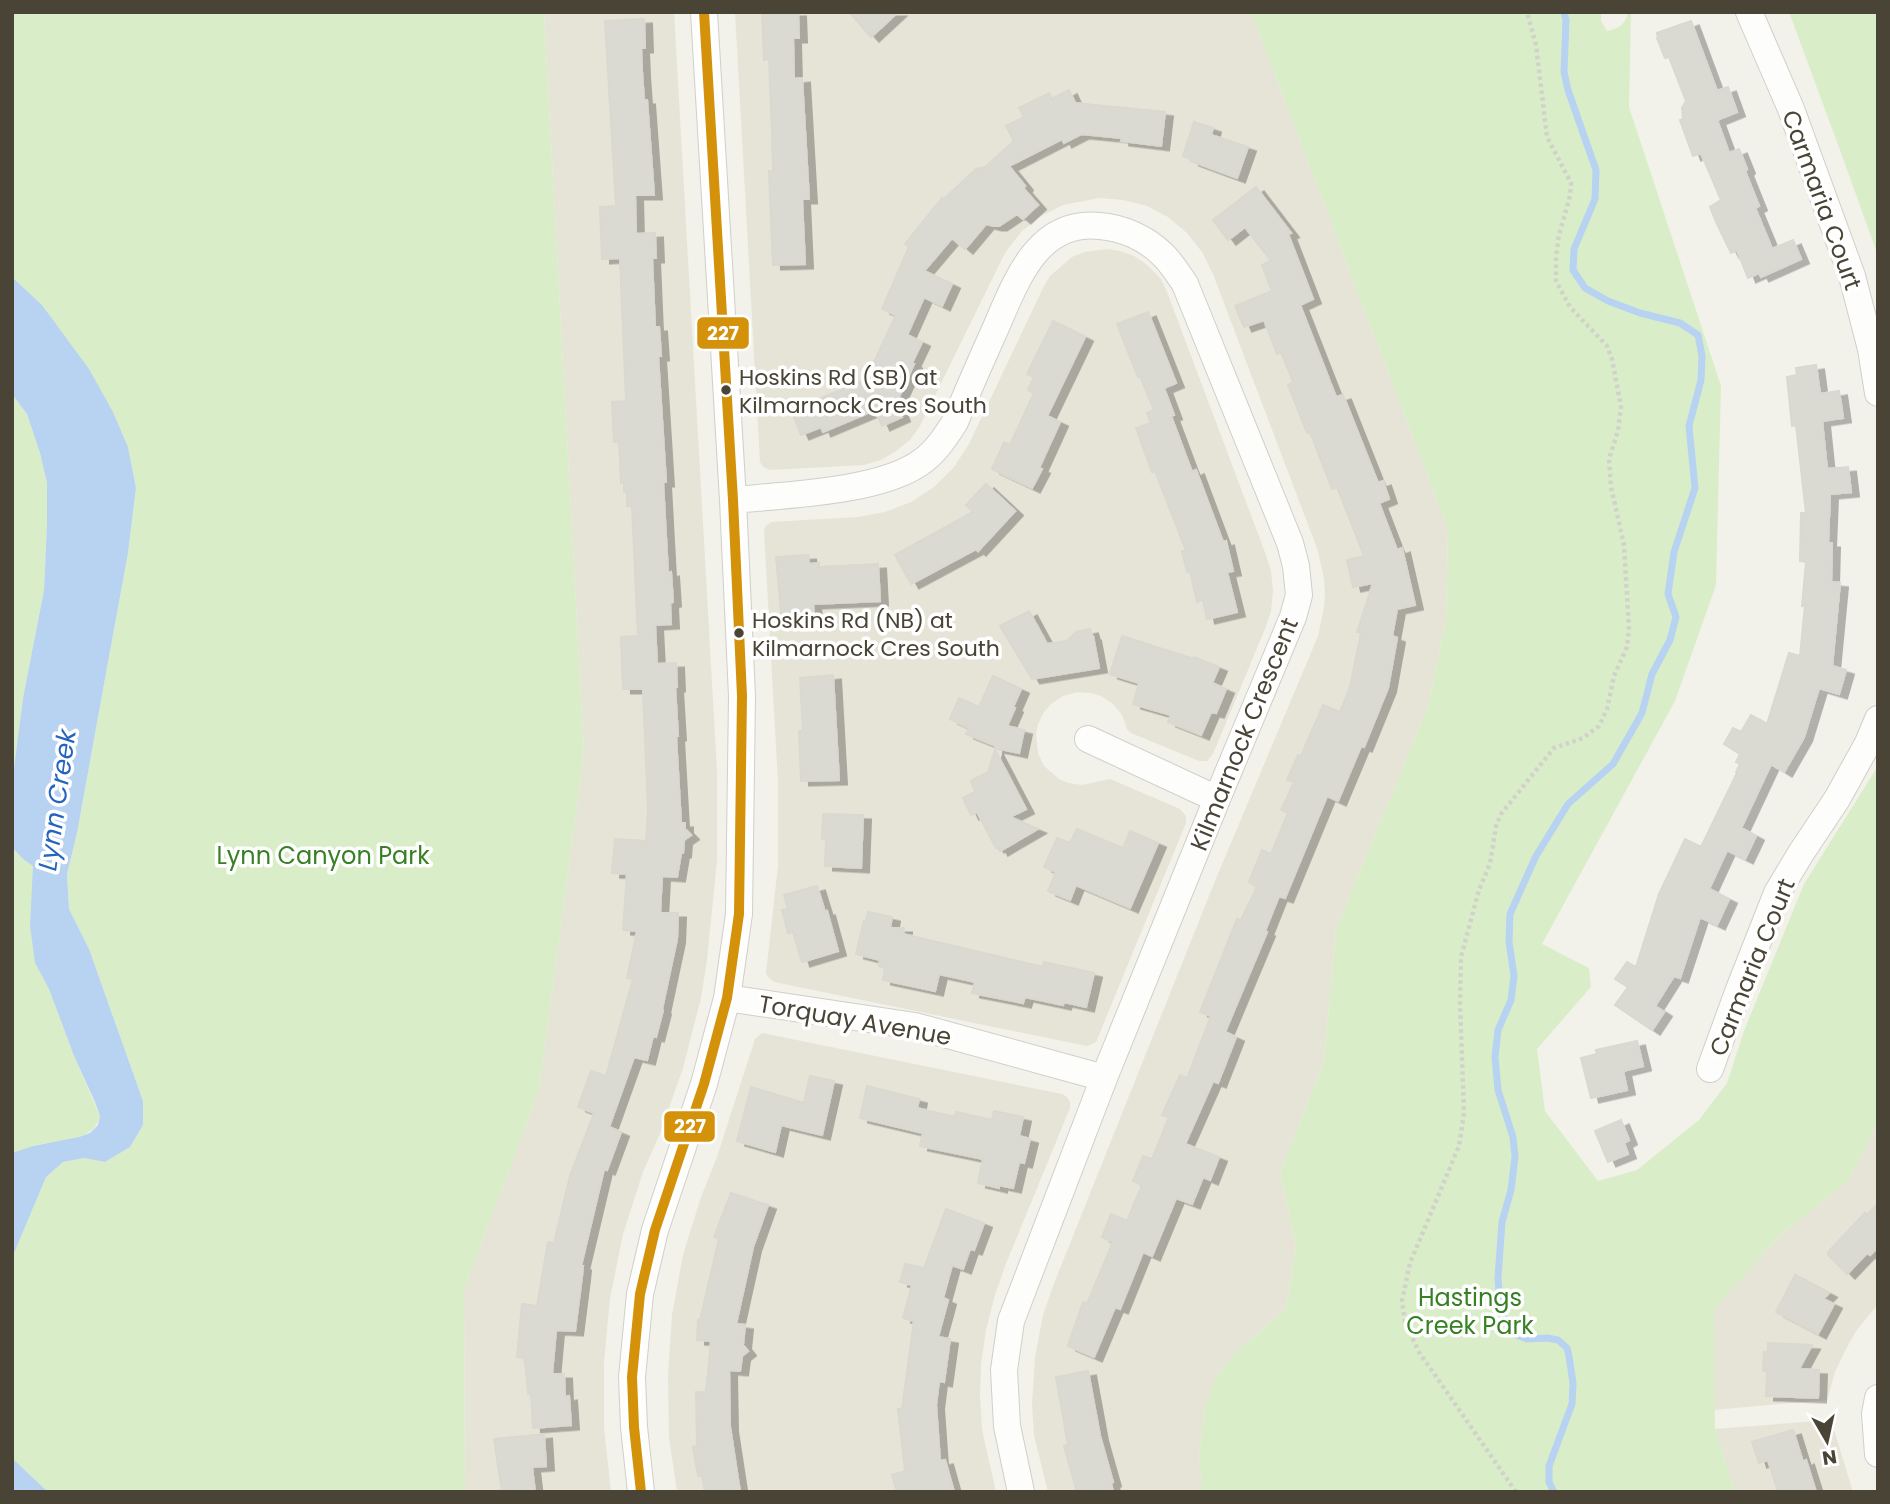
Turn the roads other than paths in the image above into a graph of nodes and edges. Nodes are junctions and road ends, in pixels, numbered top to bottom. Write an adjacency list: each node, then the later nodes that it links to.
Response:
1 (704, 12): 4 (street)
2 (1749, 12): 3 (street, Carmaria Court)
3 (1878, 393)
4 (733, 500): 7 (street, Kilmarnock Crescent); 8 (street)
5 (1878, 719): 9 (street, Carmaria Court)
6 (1088, 739): 7 (street)
7 (1217, 799): 10 (street, Kilmarnock Crescent)
8 (727, 998): 10 (street, Torquay Avenue); 13 (street)
9 (1710, 1069)
10 (1104, 1078): 14 (street, Kilmarnock Crescent)
11 (1878, 1398): 12 (street)
12 (1878, 1454)
13 (641, 1492)
14 (1021, 1492)

